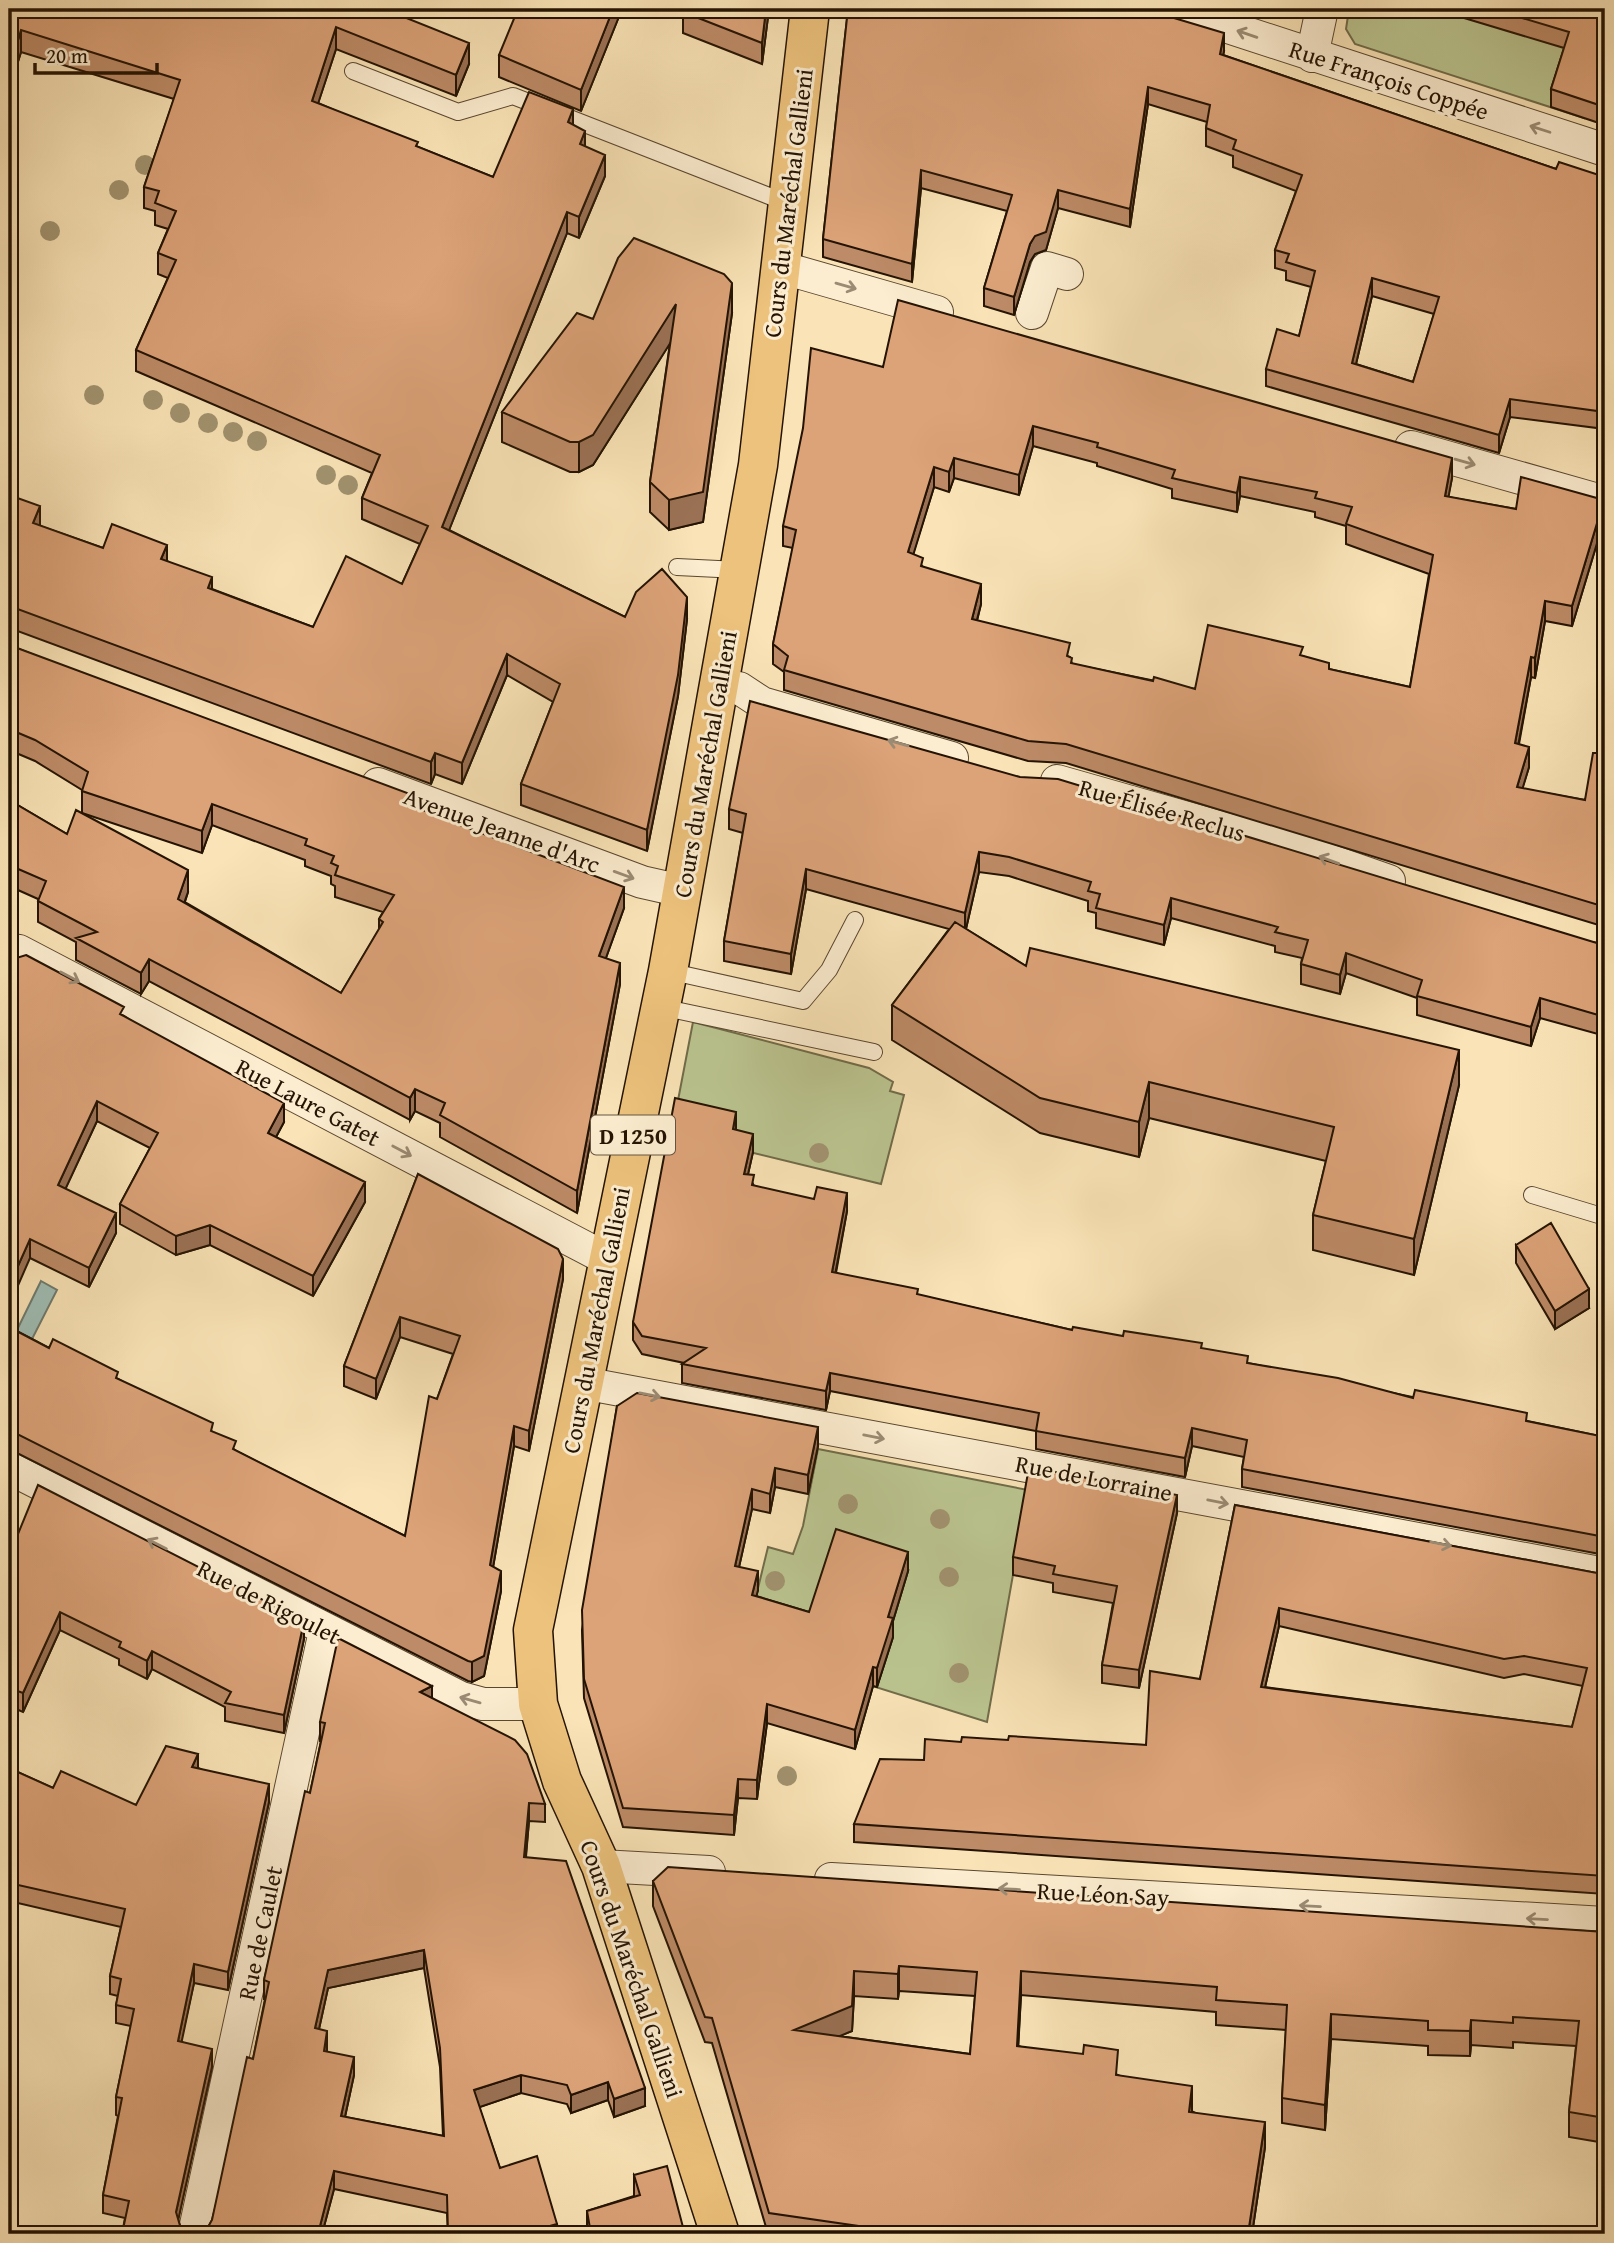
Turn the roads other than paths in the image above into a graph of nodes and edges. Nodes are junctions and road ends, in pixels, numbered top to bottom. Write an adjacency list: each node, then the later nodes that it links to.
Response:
1 (810, 9): 7 (main road, Cours du Maréchal Gallieni / D 1250)
2 (1173, 9): 4 (street, Rue François Coppée, one-way to 2)
3 (1322, 9): 4 (street)
4 (1312, 56): 6 (street, Rue François Coppée, one-way to 4)
5 (353, 71): 7 (lane)
6 (1605, 150)
7 (787, 203): 8 (main road, Cours du Maréchal Gallieni / D 1250)
8 (780, 267): 10 (street, one-way to 10); 15 (main road, Cours du Maréchal Gallieni / D 1250)
9 (1067, 274): 11 (street)
10 (960, 318)
11 (1028, 328)
12 (1378, 437): 13 (street, one-way to 13)
13 (1605, 502)
14 (677, 567): 15 (lane)
15 (739, 570): 16 (main road, Cours du Maréchal Gallieni / D 1250)
16 (719, 685): 17 (street, one-way to 16); 21 (main road, Cours du Maréchal Gallieni / D 1250)
17 (985, 768)
18 (345, 772): 21 (street, Avenue Jeanne d'Arc, one-way to 21)
19 (1025, 779): 20 (street, Rue Élisée Reclus, one-way to 19)
20 (1412, 888)
21 (682, 891): 24 (main road, Cours du Maréchal Gallieni / D 1250)
22 (855, 920): 24 (lane)
23 (9, 950): 28 (street, Rue Laure Gatet, one-way to 28)
24 (664, 989): 25 (lane); 28 (main road, Cours du Maréchal Gallieni / D 1250)
25 (874, 1052)
26 (1532, 1195): 27 (lane)
27 (1605, 1217)
28 (607, 1259): 29 (main road, Cours du Maréchal Gallieni / D 1250)
29 (583, 1383): 31 (street, Rue de Lorraine, one-way to 31); 33 (main road, Cours du Maréchal Gallieni / D 1250)
30 (9, 1468): 32 (street, Rue de Rigoulet, one-way to 30)
31 (1605, 1574)
32 (325, 1631): 33 (street, Rue de Rigoulet, one-way to 32); 38 (street, Rue de Caulet)
33 (538, 1704): 34 (main road, Cours du Maréchal Gallieni / D 1250)
34 (601, 1866): 35 (street); 39 (main road, Cours du Maréchal Gallieni / D 1250)
35 (732, 1873)
36 (801, 1877): 37 (street, Rue Léon Say, one-way to 36)
37 (1605, 1923)
38 (194, 2234)
39 (720, 2234)

